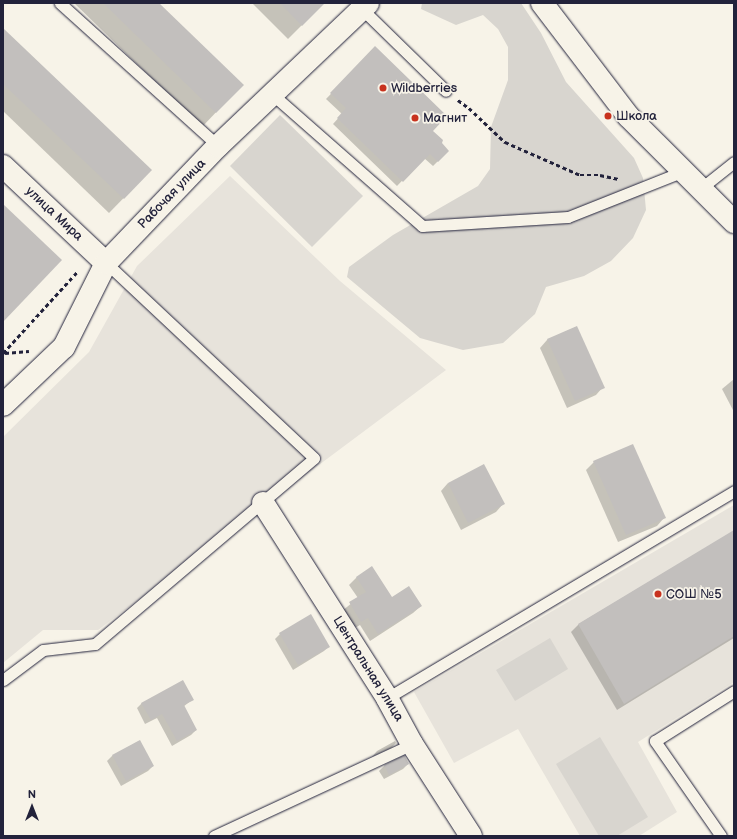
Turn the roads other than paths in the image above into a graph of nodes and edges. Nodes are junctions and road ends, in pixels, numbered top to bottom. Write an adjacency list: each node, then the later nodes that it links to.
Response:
1 (60, 3): 6 (lane)
2 (542, 3): 9 (street)
3 (365, 6): 4 (lane); 5 (street, Рабочая улица)
4 (446, 91)
5 (272, 94): 6 (street, Рабочая улица); 9 (lane)
6 (218, 146): 12 (street, Рабочая улица)
7 (734, 162): 10 (lane)
8 (3, 166): 12 (street, улица Мира)
9 (684, 171): 10 (street)
10 (700, 189): 11 (street)
11 (734, 222)
12 (106, 263): 13 (street, Рабочая улица); 15 (lane)
13 (3, 405)
14 (734, 491): 18 (lane)
15 (263, 503): 16 (lane); 18 (street, Центральная улица)
16 (3, 680)
17 (734, 691): 22 (lane)
18 (387, 698): 19 (street, Центральная улица)
19 (412, 744): 20 (lane); 21 (street, Центральная улица)
20 (214, 836)
21 (471, 836)
22 (721, 836)

